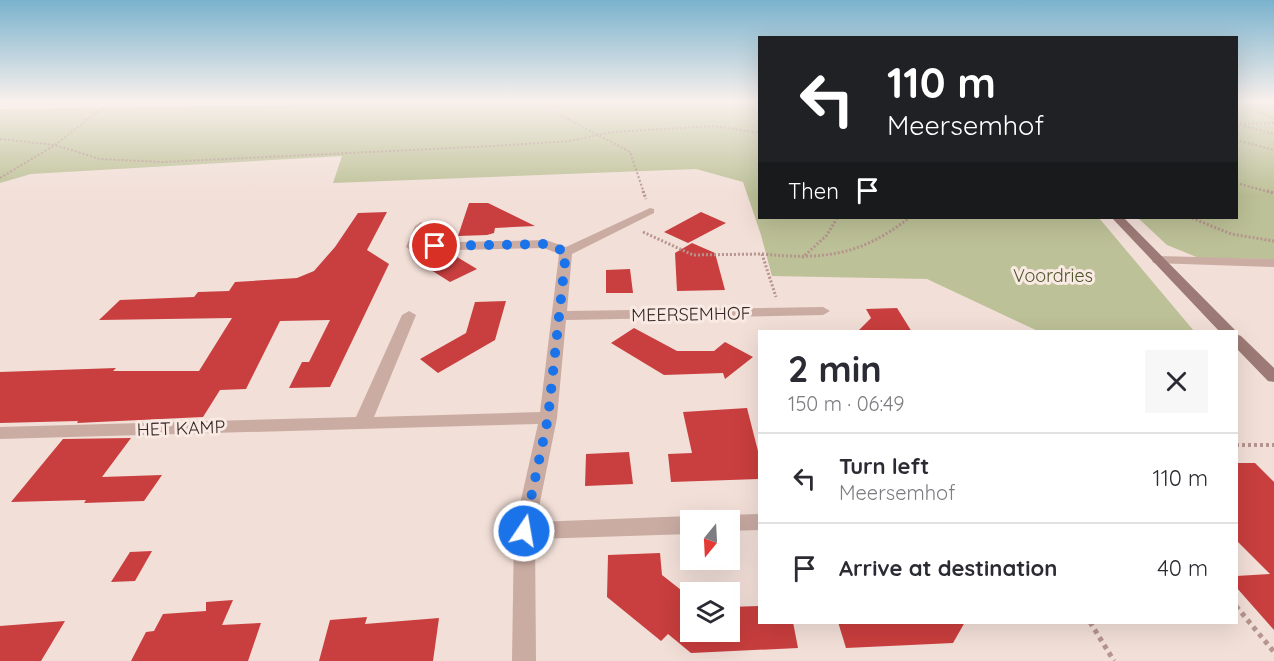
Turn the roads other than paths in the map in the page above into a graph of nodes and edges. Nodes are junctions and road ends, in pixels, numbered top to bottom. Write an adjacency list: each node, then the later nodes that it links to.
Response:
1 (650, 210): 4 (street)
2 (1119, 219): 5 (street)
3 (421, 226): 4 (street)
4 (566, 252): 9 (street)
5 (1158, 260): 6 (street); 10 (street)
6 (1274, 263)
7 (823, 311): 9 (street, MEERSEMHOF)
8 (409, 315): 14 (street)
9 (560, 316): 13 (street)
10 (1227, 330)
11 (1238, 341): 12 (street)
12 (1274, 377)
13 (548, 418): 14 (street, HET KAMP); 19 (street)
14 (362, 423): 15 (street, HET KAMP)
15 (0, 433)
16 (758, 522): 17 (street)
17 (740, 523)
18 (680, 525): 19 (street)
19 (524, 531): 20 (street)
20 (524, 661)

